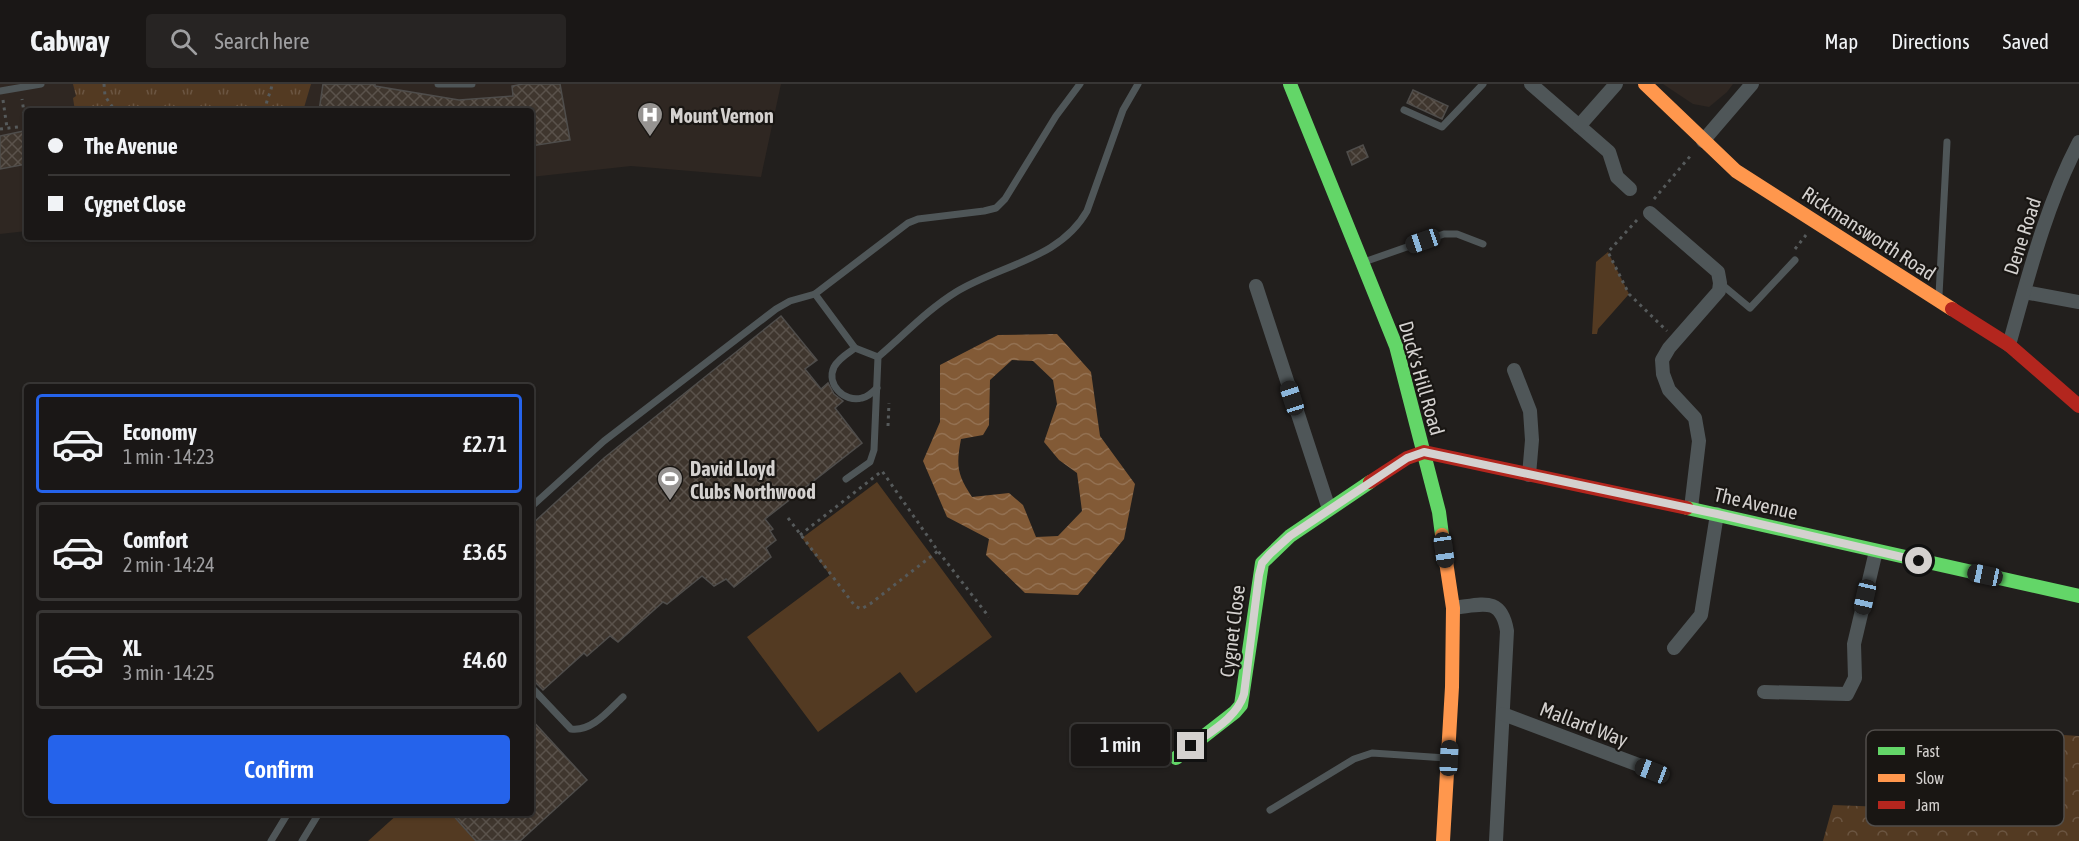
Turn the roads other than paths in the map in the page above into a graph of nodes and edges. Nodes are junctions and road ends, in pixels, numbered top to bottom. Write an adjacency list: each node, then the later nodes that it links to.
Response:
1 (41, 84): 12 (lane)
2 (438, 84): 3 (lane)
3 (472, 84)
4 (1080, 84): 26 (lane)
5 (1138, 84): 31 (lane)
6 (1290, 84): 22 (main road, Duck's Hill Road)
7 (1483, 84): 13 (lane)
8 (1531, 84): 14 (street)
9 (1616, 84): 14 (street)
10 (1644, 84): 15 (main road, Rickmansworth Road)
11 (1752, 84): 15 (street)
12 (1, 91)
13 (1404, 110)
14 (1580, 126): 18 (street)
15 (1703, 141): 27 (main road, Rickmansworth Road)
16 (1947, 142): 27 (lane)
17 (2079, 142): 25 (street, Dene Road)
18 (1630, 189)
19 (1648, 211): 23 (street)
20 (1483, 244): 22 (lane)
21 (1795, 260): 23 (lane)
22 (1362, 262): 35 (main road, Duck's Hill Road)
23 (1720, 283): 39 (street)
24 (1256, 286): 40 (street)
25 (2024, 292): 28 (street); 29 (street, Dene Road)
26 (815, 294): 30 (lane); 38 (lane)
27 (1938, 301): 29 (main road, Rickmansworth Road)
28 (2079, 302)
29 (2009, 345): 34 (main road, Rickmansworth Road)
30 (855, 348): 31 (lane); 33 (lane)
31 (878, 357): 33 (lane)
32 (1514, 370): 36 (street)
33 (878, 388): 37 (lane)
34 (2079, 406)
35 (1424, 452): 36 (main road, The Avenue); 40 (main road, Cygnet Close); 44 (main road, Duck's Hill Road)
36 (1529, 475): 39 (main road, The Avenue)
37 (846, 479)
38 (534, 504)
39 (1691, 508): 41 (main road, The Avenue)
40 (1329, 509): 50 (main road, Cygnet Close)
41 (1717, 514): 42 (main road, The Avenue); 45 (street)
42 (1876, 551): 43 (main road, The Avenue); 46 (street)
43 (2079, 596)
44 (1453, 608): 49 (street); 51 (main road, Duck's Hill Road)
45 (1674, 648)
46 (1764, 692)
47 (534, 693): 48 (lane)
48 (623, 697)
49 (1503, 714): 52 (street, Mallard Way); 59 (street)
50 (1176, 758)
51 (1449, 758): 53 (lane); 58 (main road, Duck's Hill Road)
52 (1652, 771)
53 (1270, 810)
54 (286, 816): 56 (lane)
55 (317, 816): 57 (lane)
56 (271, 841)
57 (302, 841)
58 (1443, 841)
59 (1496, 841)

